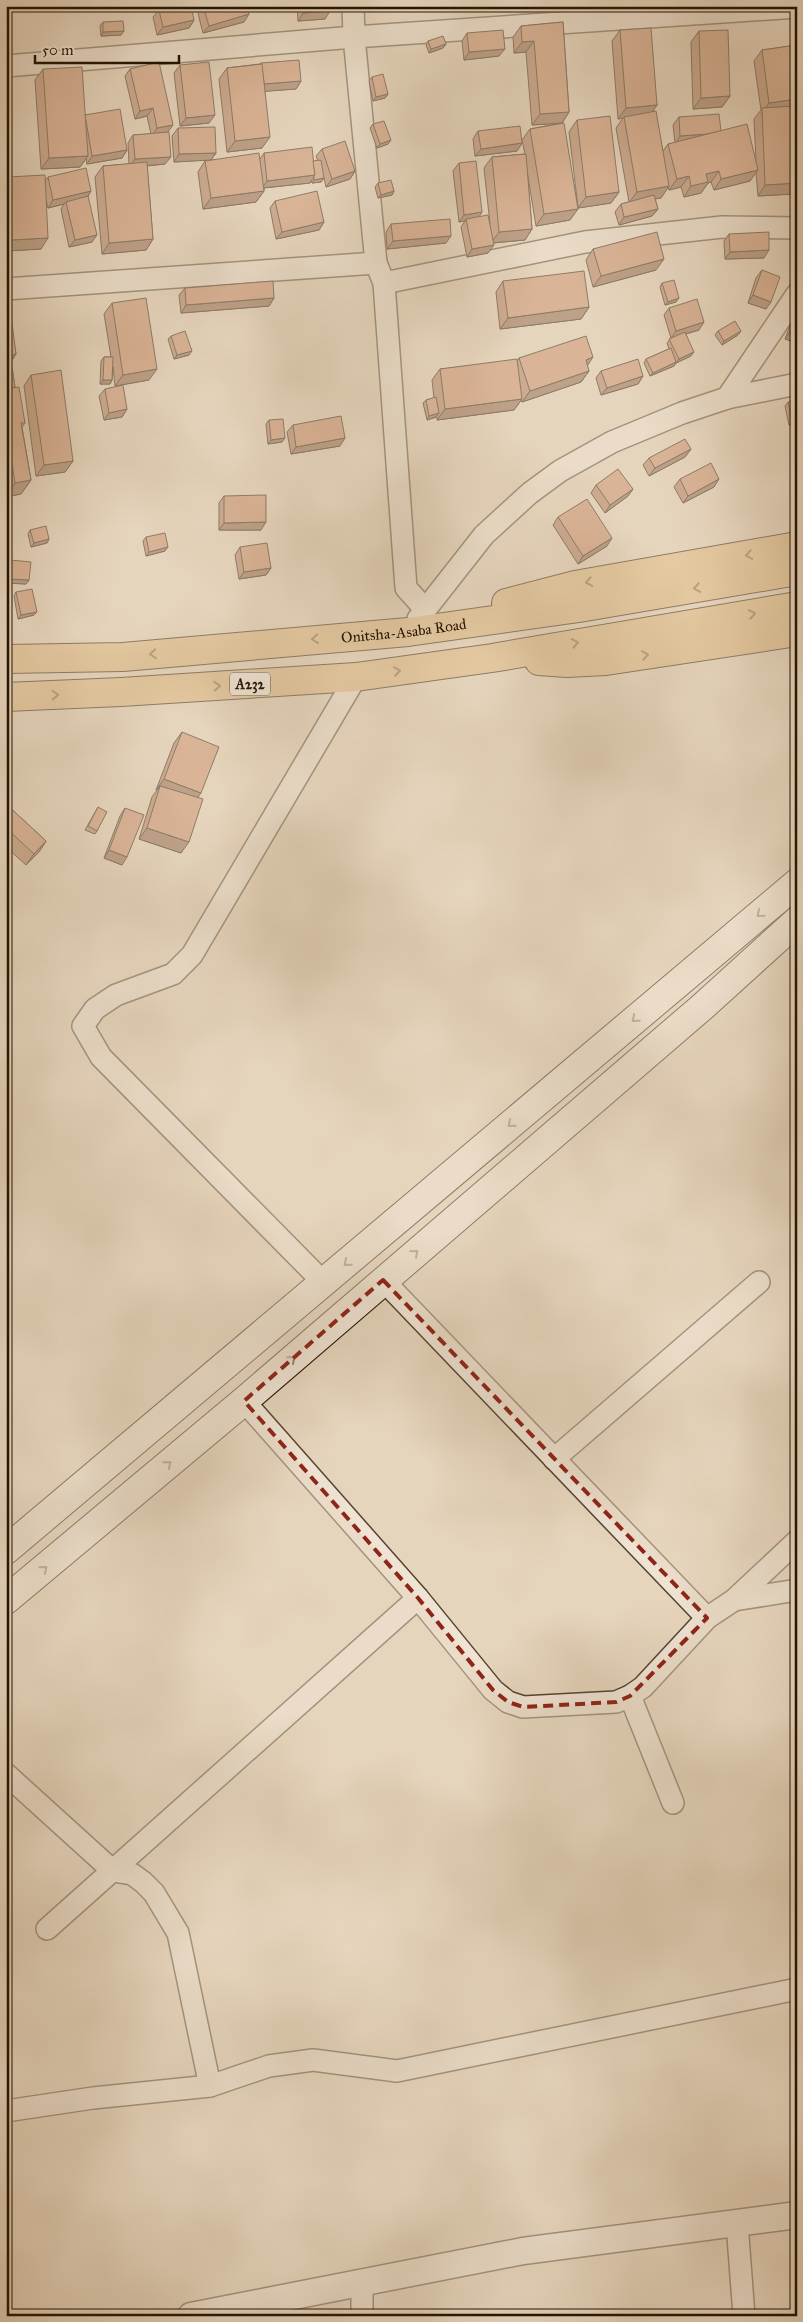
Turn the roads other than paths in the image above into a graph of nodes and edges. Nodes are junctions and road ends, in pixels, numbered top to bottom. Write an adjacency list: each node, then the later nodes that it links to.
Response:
1 (353, 6): 3 (street)
2 (797, 8): 3 (street)
3 (354, 37): 4 (street); 6 (street)
4 (6, 66)
5 (797, 228): 7 (street)
6 (376, 263): 7 (street); 8 (street)
7 (384, 283): 15 (street)
8 (6, 289)
9 (797, 294): 11 (street)
10 (797, 384): 11 (street)
11 (727, 398): 15 (street)
12 (797, 546): 16 (highway, one-way to 16)
13 (797, 571): 16 (highway, Onitsha-Asaba Road, one-way to 16)
14 (797, 606): 19 (highway, A232, one-way to 14)
15 (425, 610): 17 (street)
16 (468, 624): 17 (highway, Onitsha-Asaba Road)
17 (408, 632): 20 (highway, Onitsha-Asaba Road, one-way to 20)
18 (797, 632): 19 (highway, one-way to 18)
19 (492, 658): 21 (highway, A232, one-way to 19)
20 (6, 659)
21 (356, 677): 22 (highway, A232, one-way to 21); 27 (street)
22 (6, 697)
23 (797, 883): 27 (main road, one-way to 27)
24 (797, 921): 25 (main road, one-way to 24)
25 (383, 1280): 28 (main road, one-way to 25); 29 (street)
26 (759, 1282): 29 (street)
27 (324, 1283): 31 (main road)
28 (244, 1401): 33 (street); 34 (main road, one-way to 28)
29 (554, 1459): 36 (street)
30 (797, 1541): 35 (street)
31 (6, 1550)
32 (797, 1590): 35 (street)
33 (418, 1598): 37 (street); 40 (street)
34 (6, 1600)
35 (734, 1600): 36 (street)
36 (707, 1618): 37 (street)
37 (630, 1696): 39 (street)
38 (6, 1774): 40 (street)
39 (673, 1803)
40 (113, 1872): 41 (street); 43 (street)
41 (47, 1928)
42 (797, 1989): 43 (street)
43 (210, 2086): 44 (street)
44 (6, 2110)
45 (797, 2215): 46 (street)
46 (737, 2223): 47 (street); 50 (street)
47 (362, 2282): 48 (street); 49 (street)
48 (190, 2316)
49 (362, 2316)
50 (744, 2316)

